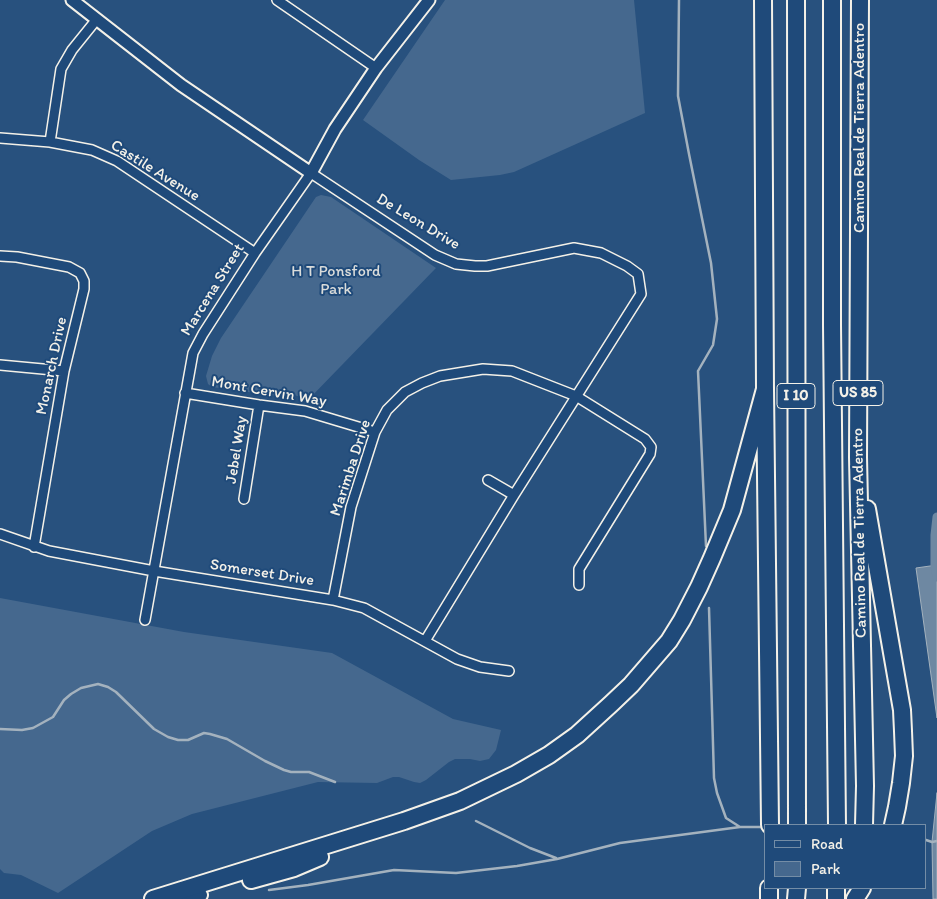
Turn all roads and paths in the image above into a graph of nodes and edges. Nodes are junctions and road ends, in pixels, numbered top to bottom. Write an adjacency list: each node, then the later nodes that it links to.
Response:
1 (72, 0): 8 (street, De Leon Drive)
2 (277, 0): 9 (street)
3 (429, 0): 9 (street, Marcena Street)
4 (763, 0): 17 (highway)
5 (796, 0): 35 (highway, I 10)
6 (832, 0): 36 (highway, I 10)
7 (860, 0): 22 (highway, Camino Real de Tierra Adentro / US 85)
8 (97, 19): 11 (street); 12 (street, De Leon Drive)
9 (376, 68): 12 (street, Marcena Street)
10 (0, 138): 11 (street, Castile Avenue)
11 (50, 142): 13 (street, Castile Avenue)
12 (311, 172): 13 (street, Marcena Street); 19 (street, De Leon Drive)
13 (255, 253): 18 (street, Marcena Street)
14 (0, 256): 16 (street, Monarch Drive)
15 (0, 365): 16 (street)
16 (64, 371): 27 (street, Monarch Drive)
17 (765, 389): 34 (highway); 39 (highway)
18 (185, 392): 20 (street, Mont Cervin Way); 28 (street, Marcena Street)
19 (576, 396): 21 (street, Marimba Drive); 24 (street, De Leon Drive); 29 (street, Marimba Drive)
20 (259, 405): 21 (street, Mont Cervin Way); 25 (street, Jebel Way)
21 (375, 432): 30 (street, Marimba Drive)
22 (858, 457): 37 (highway, Camino Real de Tierra Adentro / US 85); 38 (highway)
23 (488, 480): 24 (street)
24 (514, 495): 32 (street, De Leon Drive)
25 (244, 499)
26 (0, 534): 27 (street, Somerset Drive)
27 (34, 546): 28 (street, Somerset Drive)
28 (154, 571): 30 (street, Somerset Drive); 31 (street, Marcena Street)
29 (579, 585)
30 (333, 600): 32 (street, Somerset Drive)
31 (145, 620)
32 (425, 641): 33 (street, Somerset Drive)
33 (509, 671)
34 (770, 824)
35 (796, 824)
36 (837, 824)
37 (864, 824)
38 (893, 824)
39 (347, 839): 40 (highway); 41 (highway)
40 (196, 898)
41 (153, 899)

